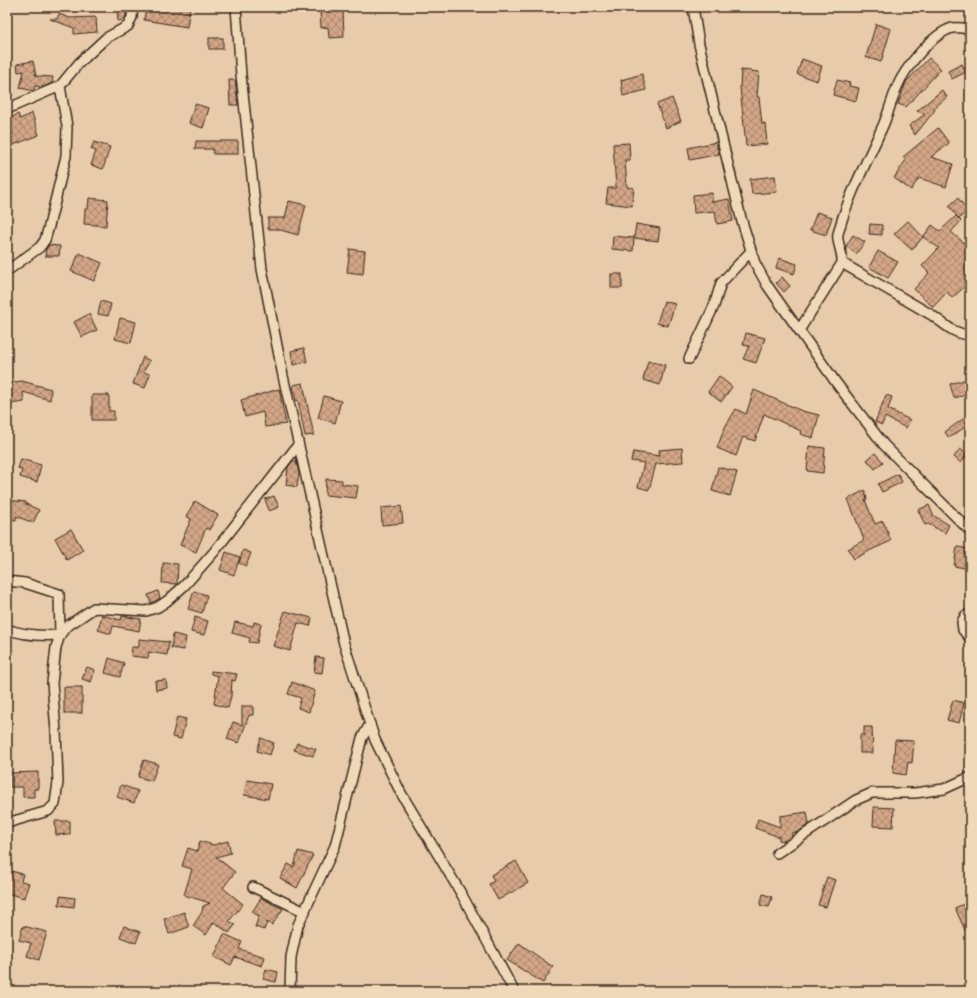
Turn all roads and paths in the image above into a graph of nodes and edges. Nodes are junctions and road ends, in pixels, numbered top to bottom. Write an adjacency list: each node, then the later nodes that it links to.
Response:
1 (134, 7): 5 (street)
2 (236, 7): 13 (street)
3 (693, 7): 7 (street)
4 (970, 29): 8 (street)
5 (60, 86): 6 (street); 9 (street)
6 (7, 109)
7 (751, 251): 10 (street); 12 (street)
8 (842, 263): 10 (street); 11 (street)
9 (7, 271)
10 (800, 329): 14 (street)
11 (970, 335)
12 (689, 359)
13 (298, 445): 18 (street); 20 (street)
14 (970, 532)
15 (7, 581): 18 (street)
16 (970, 614): 19 (street)
17 (7, 629): 18 (street)
18 (60, 634): 22 (street)
19 (970, 638)
20 (370, 724): 25 (street); 27 (street)
21 (970, 777): 23 (street)
22 (7, 823)
23 (777, 853)
24 (253, 887): 25 (street)
25 (305, 912): 26 (street)
26 (290, 991)
27 (514, 991)

